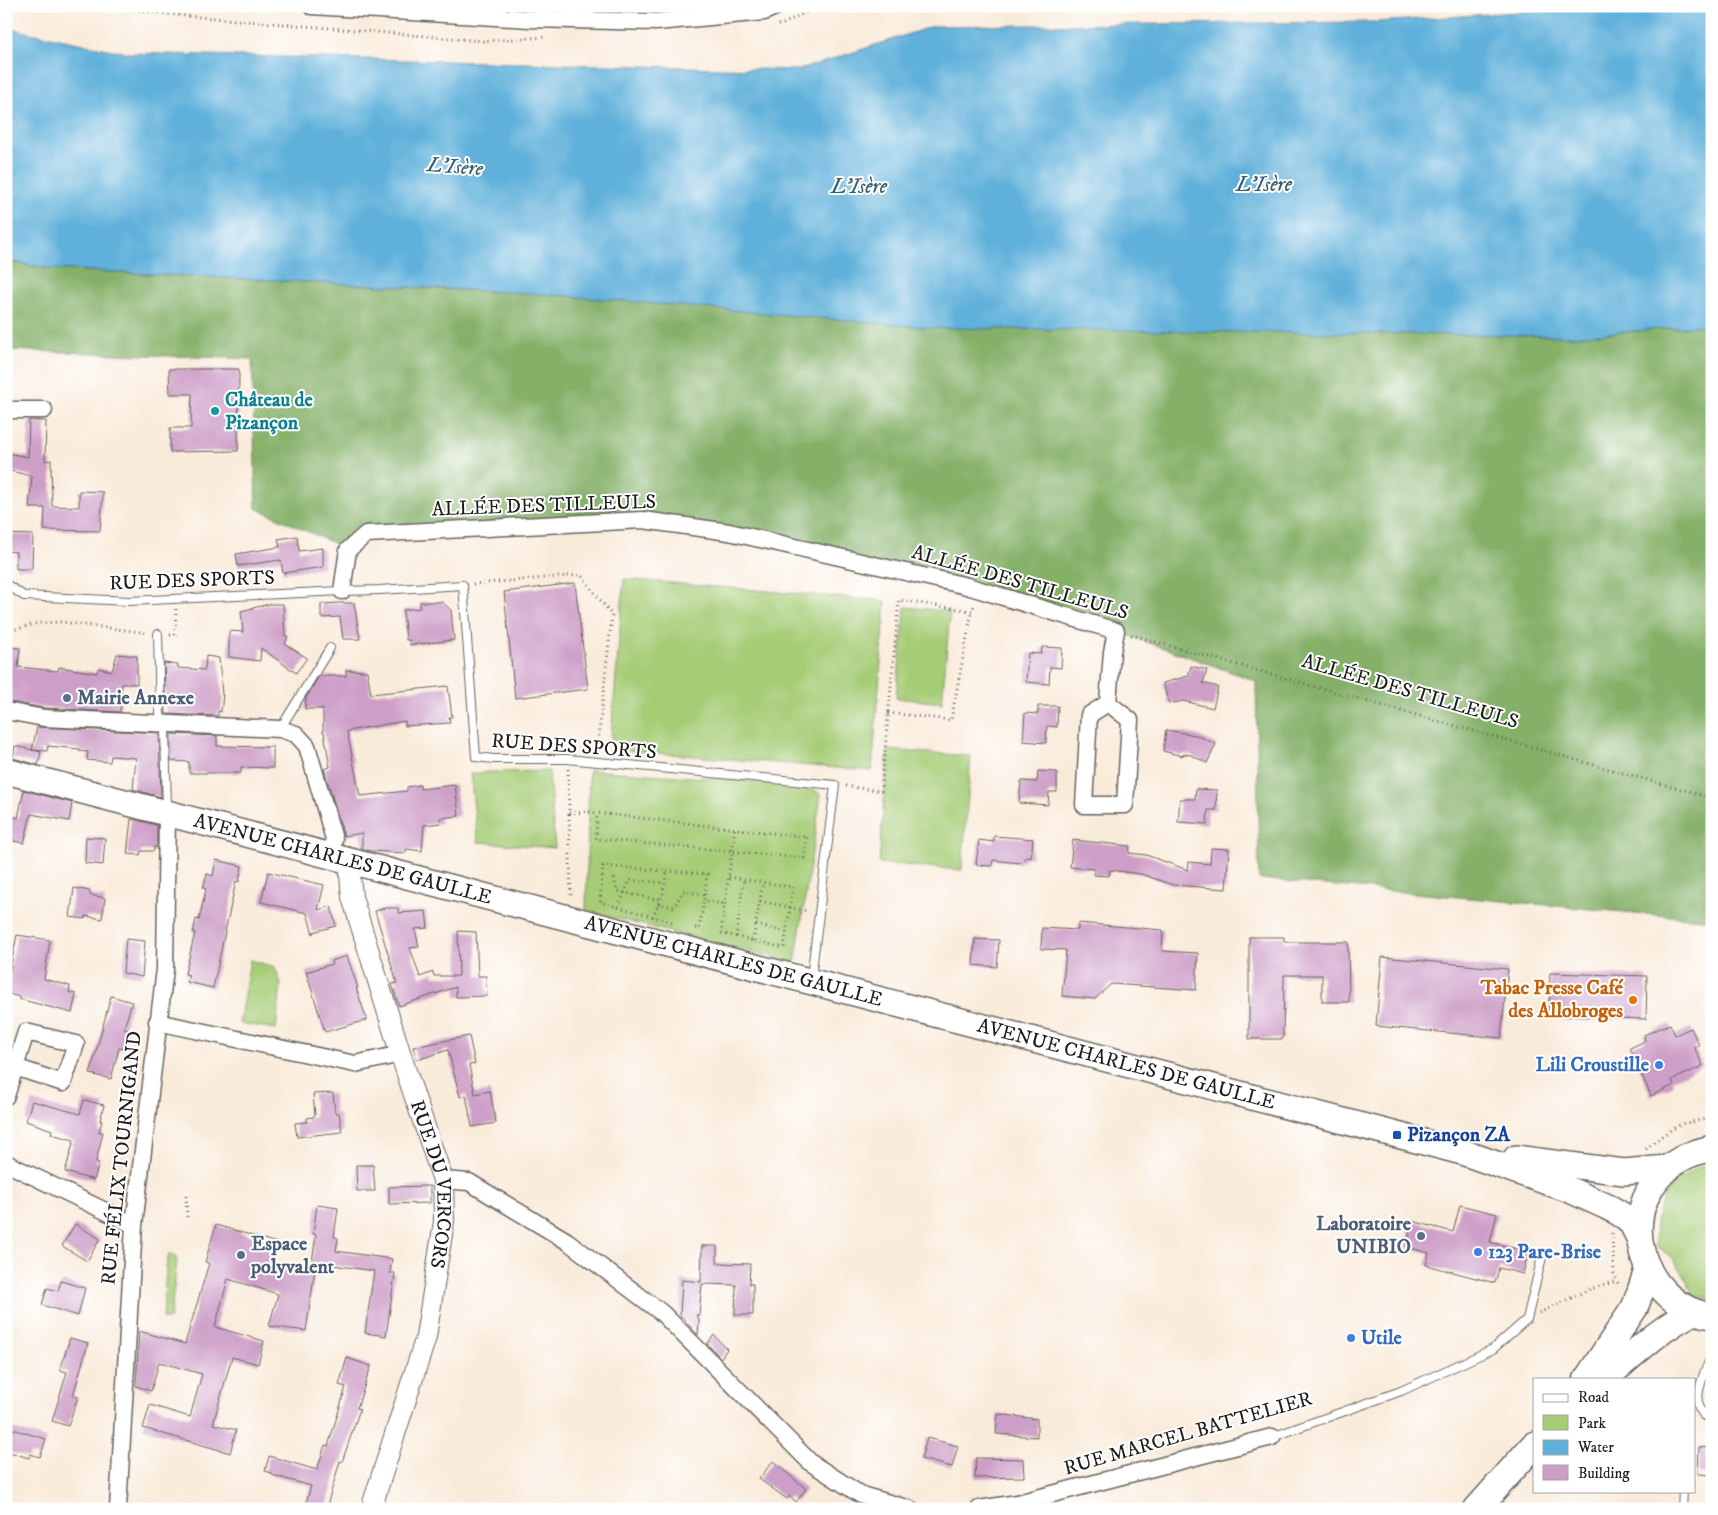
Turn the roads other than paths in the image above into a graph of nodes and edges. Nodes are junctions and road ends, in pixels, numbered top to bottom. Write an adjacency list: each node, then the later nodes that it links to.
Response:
1 (311, 6): 2 (street)
2 (776, 6)
3 (6, 410): 4 (street)
4 (44, 410)
5 (6, 584): 6 (lane, RUE DES SPORTS)
6 (342, 591): 9 (street, ALLÉE DES TILLEULS); 16 (lane, RUE DES SPORTS)
7 (158, 634): 11 (lane)
8 (330, 648): 12 (lane)
9 (1108, 703): 9 (street)
10 (6, 711): 11 (street)
11 (162, 722): 12 (street); 14 (lane)
12 (280, 729): 15 (street)
13 (6, 771): 14 (main road, AVENUE CHARLES DE GAULLE)
14 (167, 812): 15 (main road, AVENUE CHARLES DE GAULLE); 17 (street, RUE FÉLIX TOURNIGAND)
15 (341, 858): 16 (main road, AVENUE CHARLES DE GAULLE); 18 (street, RUE DU VERCORS)
16 (811, 982): 22 (main road, AVENUE CHARLES DE GAULLE)
17 (157, 1022): 18 (street); 26 (street, RUE FÉLIX TOURNIGAND)
18 (401, 1054): 25 (street, RUE DU VERCORS)
19 (15, 1067): 20 (street)
20 (6, 1096)
21 (1712, 1148): 24 (main road)
22 (1462, 1152): 24 (main road, AVENUE CHARLES DE GAULLE); 27 (main road, AVENUE CHARLES DE GAULLE)
23 (6, 1163): 26 (street)
24 (1667, 1168): 27 (main road)
25 (443, 1180): 38 (street); 40 (street, RUE DU VERCORS)
26 (134, 1225): 39 (street, RUE FÉLIX TOURNIGAND)
27 (1639, 1238): 29 (main road)
28 (1543, 1252): 35 (lane, RUE MARCEL BATTELIER)
29 (1648, 1269): 30 (main road); 32 (highway)
30 (1703, 1314): 33 (highway)
31 (1712, 1358): 34 (lane)
32 (1588, 1378)
33 (1605, 1378)
34 (1712, 1416)
35 (1272, 1438): 42 (street, RUE MARCEL BATTELIER)
36 (1533, 1446): 43 (highway)
37 (1683, 1492): 44 (lane)
38 (892, 1506): 41 (street)
39 (118, 1509)
40 (371, 1509)
41 (910, 1509)
42 (979, 1509)
43 (1477, 1509)
44 (1682, 1509)

